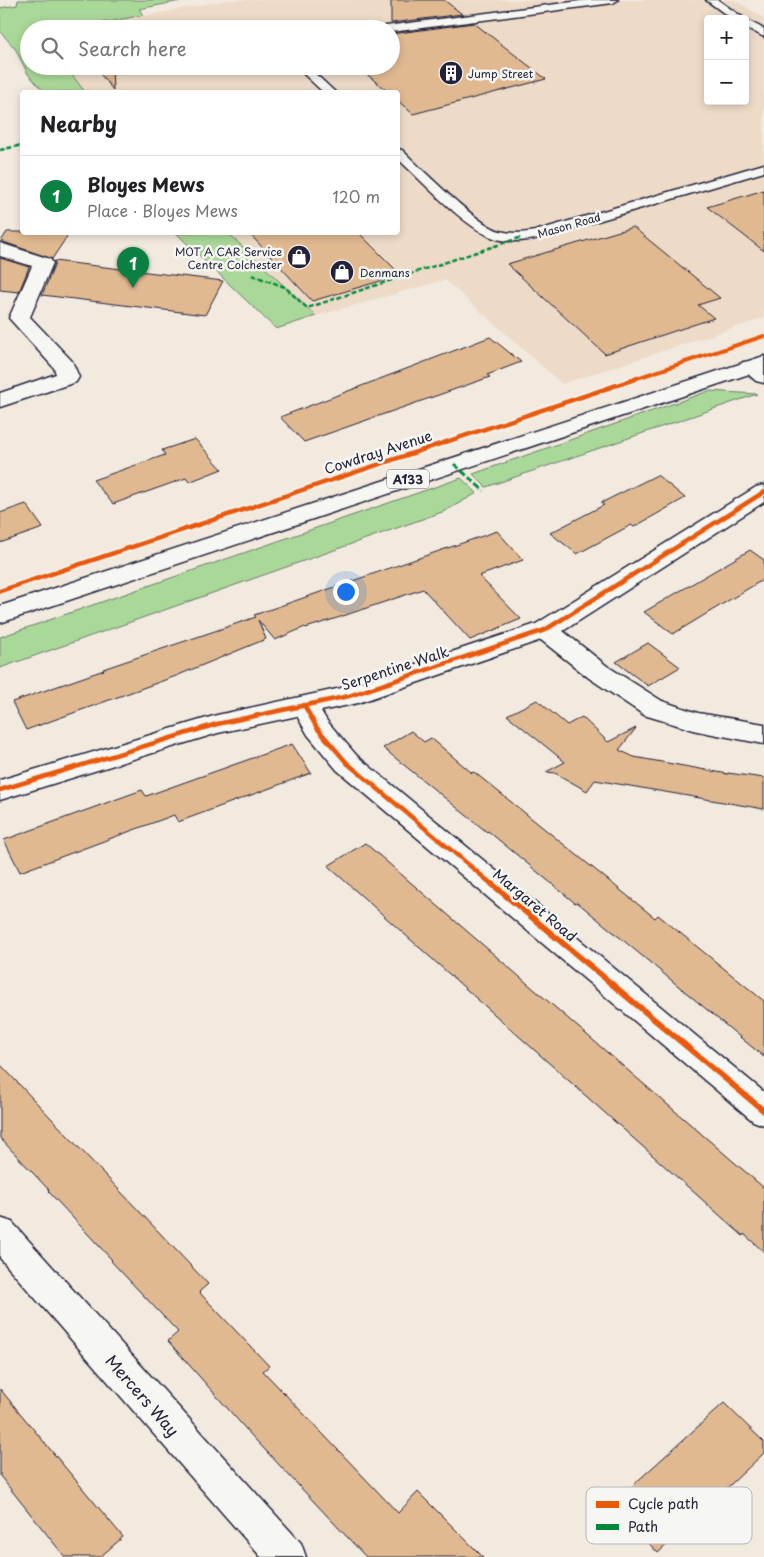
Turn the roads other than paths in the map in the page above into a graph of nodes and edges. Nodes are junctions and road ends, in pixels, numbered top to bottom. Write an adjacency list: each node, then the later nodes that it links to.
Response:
1 (613, 0): 5 (lane)
2 (711, 0): 3 (lane)
3 (734, 15)
4 (749, 25): 6 (lane)
5 (400, 27)
6 (764, 34)
7 (310, 75): 8 (lane)
8 (327, 90)
9 (400, 155): 10 (lane, Mason Road)
10 (764, 168)
11 (0, 249): 13 (street)
12 (760, 368): 15 (street, A133)
13 (0, 400)
14 (764, 492): 16 (street, Serpentine Walk)
15 (0, 615)
16 (545, 630): 17 (street, Serpentine Walk); 18 (street)
17 (304, 705): 19 (street, Serpentine Walk); 20 (street, Margaret Road)
18 (764, 734)
19 (0, 790)
20 (764, 1111)
21 (0, 1233): 22 (street, Mercers Way)
22 (287, 1557)

